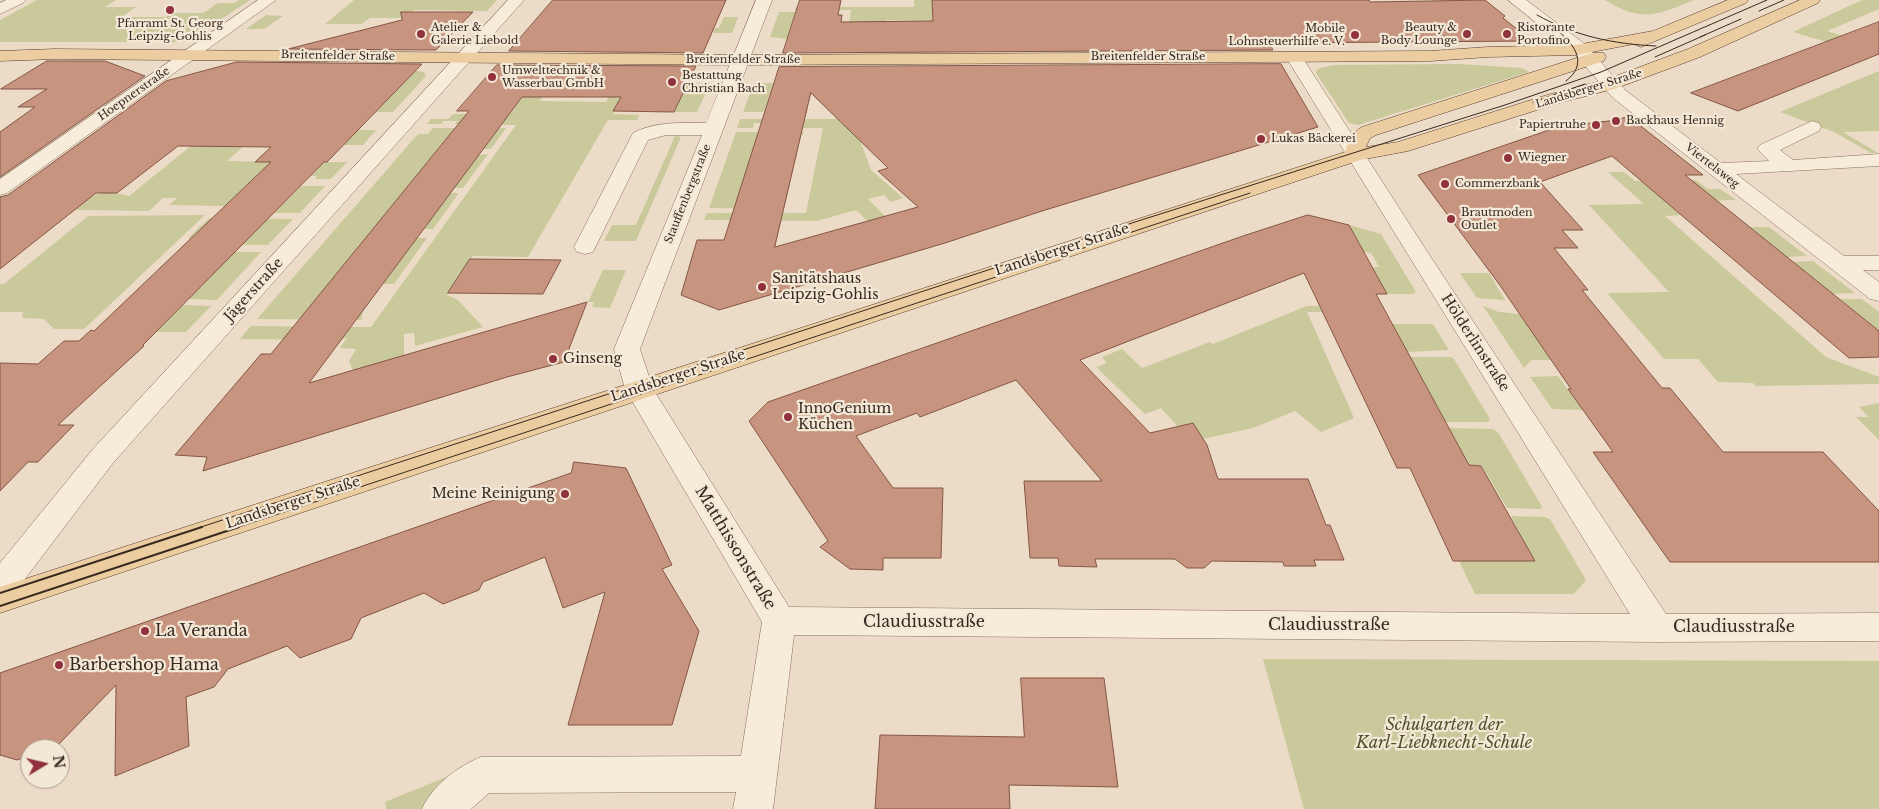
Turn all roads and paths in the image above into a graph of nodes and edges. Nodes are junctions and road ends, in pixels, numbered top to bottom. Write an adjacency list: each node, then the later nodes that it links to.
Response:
1 (18, 0): 8 (street)
2 (268, 0): 11 (street, Hoepnerstraße)
3 (516, 0): 15 (street, Jägerstraße)
4 (764, 0): 17 (street, Stauffenbergstraße)
5 (1516, 0): 16 (street, Viertelsweg)
6 (1742, 0): 16 (main road)
7 (1813, 0): 19 (main road, Landsberger Straße)
8 (0, 9)
9 (0, 48): 10 (main road, Breitenfelder Straße)
10 (55, 54): 11 (main road, Breitenfelder Straße); 12 (main road, Breitenfelder Straße)
11 (191, 54): 15 (main road, Breitenfelder Straße); 27 (street, Hoepnerstraße)
12 (0, 56)
13 (1430, 56): 14 (main road, Breitenfelder Straße); 16 (main road, Breitenfelder Straße); 18 (main road, Breitenfelder Straße)
14 (1294, 57): 17 (main road, Breitenfelder Straße); 23 (street, Hölderlinstraße)
15 (465, 58): 17 (main road, Breitenfelder Straße); 33 (street, Jägerstraße)
16 (1589, 59): 18 (main road, Breitenfelder Straße); 19 (main road); 20 (street, Viertelsweg)
17 (740, 60): 22 (street, Stauffenbergstraße)
18 (1569, 67): 23 (main road, Landsberger Straße)
19 (1659, 67): 20 (main road, Landsberger Straße)
20 (1611, 84): 23 (main road, Landsberger Straße); 26 (street, Viertelsweg)
21 (1812, 126): 25 (street)
22 (714, 129): 28 (street); 32 (street, Stauffenbergstraße)
23 (1356, 155): 32 (main road, Landsberger Straße); 37 (street, Hölderlinstraße)
24 (1879, 160): 25 (street)
25 (1788, 166): 26 (street)
26 (1717, 169): 29 (street, Viertelsweg)
27 (0, 189)
28 (585, 247)
29 (1838, 262): 30 (street); 31 (street, Viertelsweg)
30 (1879, 263)
31 (1879, 294)
32 (639, 389): 34 (main road, Landsberger Straße); 35 (street, Matthissonstraße)
33 (0, 587)
34 (0, 600)
35 (779, 621): 37 (street, Claudiusstraße); 38 (street, Matthissonstraße)
36 (1879, 627): 37 (street, Claudiusstraße)
37 (1657, 628)
38 (756, 791): 39 (street)
39 (442, 809)

